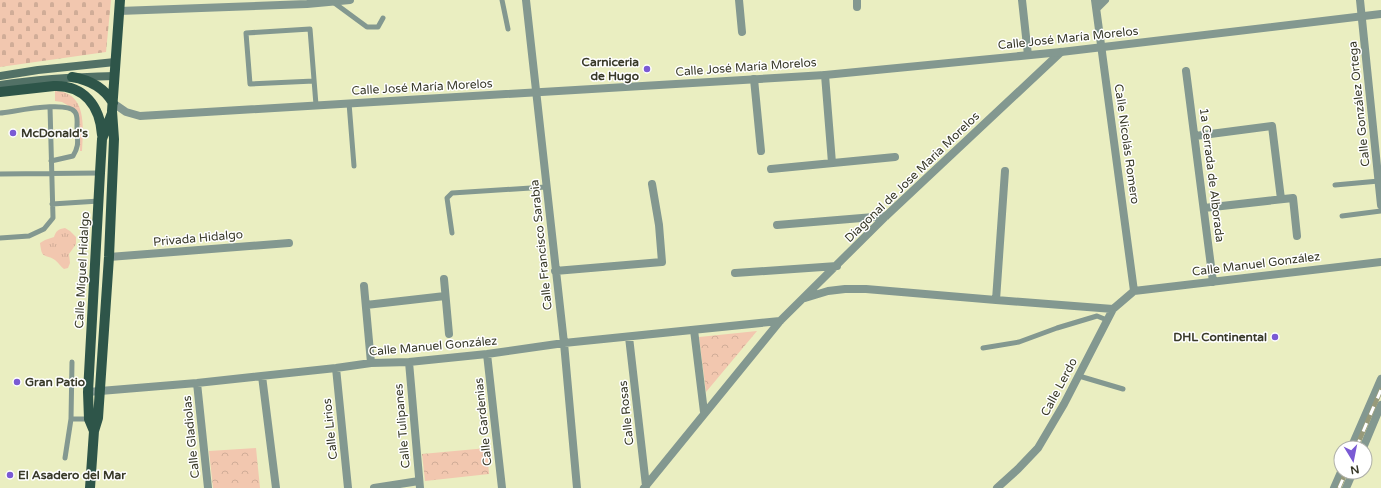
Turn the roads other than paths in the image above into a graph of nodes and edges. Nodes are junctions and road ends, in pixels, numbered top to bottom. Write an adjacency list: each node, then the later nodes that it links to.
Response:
1 (120, 0): 11 (main road, Calle Míguel Hidalgo)
2 (350, 0): 9 (street)
3 (502, 0): 15 (lane)
4 (526, 0): 30 (street, Calle Francisco Sarabia)
5 (739, 0): 16 (street)
6 (1022, 0): 19 (street)
7 (1105, 0): 10 (street)
8 (1360, 0): 13 (street, Calle González Ortega)
9 (332, 2): 11 (street); 14 (lane)
10 (1096, 4): 17 (street, Calle Nicolás Romero)
11 (119, 11): 20 (main road, Calle Míguel Hidalgo)
12 (1381, 14): 13 (street, Calle José María Morelos)
13 (1362, 16): 17 (street, Calle José María Morelos); 48 (street, Calle González Ortega)
14 (384, 18)
15 (508, 29)
16 (742, 32)
17 (1102, 47): 18 (street, Calle José María Morelos); 73 (street, Calle Nicolás Romero)
18 (1061, 52): 19 (street, Calle José María Morelos); 58 (street, Diagonal de Jose Maria Morelos)
19 (1028, 55): 22 (street, Calle José María Morelos)
20 (115, 62): 23 (main road); 24 (main road, Calle Míguel Hidalgo)
21 (1186, 71): 36 (street, 1a Cerrada de Alborada)
22 (825, 74): 26 (street, Calle José María Morelos); 41 (street)
23 (0, 76)
24 (114, 76): 25 (main road); 34 (main road, Calle Míguel Hidalgo)
25 (72, 77): 28 (main road); 34 (main road)
26 (754, 79): 30 (street, Calle José María Morelos); 38 (street)
27 (314, 80): 27 (lane); 32 (lane)
28 (0, 85)
29 (0, 92): 37 (main road)
30 (536, 92): 31 (street, Calle José María Morelos); 51 (street, Calle Francisco Sarabia)
31 (349, 103): 32 (street, Calle José María Morelos); 42 (lane)
32 (316, 105): 34 (street, Calle José María Morelos)
33 (50, 106): 35 (lane); 40 (lane); 40 (lane)
34 (113, 107): 37 (main road, Calle Míguel Hidalgo); 65 (main road, Calle Míguel Hidalgo)
35 (0, 114)
36 (1195, 136): 52 (street); 56 (street, 1a Cerrada de Alborada)
37 (102, 139): 46 (main road, Calle Míguel Hidalgo)
38 (761, 151)
39 (894, 157): 41 (street)
40 (51, 161): 45 (lane)
41 (832, 163): 43 (street)
42 (354, 166)
43 (771, 169)
44 (1005, 171): 76 (street)
45 (51, 173): 46 (lane); 47 (lane); 54 (lane)
46 (100, 173): 53 (main road, Calle Míguel Hidalgo)
47 (0, 174)
48 (1379, 181): 50 (lane); 55 (street, Calle González Ortega)
49 (652, 184): 68 (street)
50 (1335, 185)
51 (546, 187): 61 (lane); 68 (street, Calle Francisco Sarabia)
52 (1281, 199): 56 (street); 62 (street)
53 (99, 201): 54 (lane); 96 (main road, Calle Míguel Hidalgo)
54 (52, 204): 63 (lane)
55 (1381, 205)
56 (1204, 208): 71 (street, 1a Cerrada de Alborada)
57 (1381, 211): 59 (lane)
58 (886, 216): 60 (street); 67 (street, Diagonal de Jose Maria Morelos)
59 (1342, 216)
60 (777, 225)
61 (452, 234)
62 (1297, 236)
63 (0, 238)
64 (289, 243): 65 (street, Privada Hidalgo)
65 (109, 257): 97 (main road, Calle Míguel Hidalgo)
66 (1381, 262): 71 (street, Calle Manuel González)
67 (837, 266): 69 (street); 75 (street, Diagonal de Jose Maria Morelos)
68 (556, 271): 84 (street, Calle Francisco Sarabia)
69 (735, 273)
70 (444, 279): 74 (street)
71 (1213, 282): 73 (street, Calle Manuel González)
72 (364, 286): 77 (street)
73 (1134, 291): 78 (street, Calle Lerdo)
74 (445, 296): 77 (street); 82 (street)
75 (804, 298): 76 (street); 80 (street, Diagonal de Jose Maria Morelos)
76 (996, 300): 78 (street)
77 (366, 305): 89 (street)
78 (1113, 309): 79 (street, Calle Lerdo)
79 (1108, 320): 85 (lane); 92 (street, Calle Lerdo)
80 (780, 321): 81 (street, Calle Manuel González); 99 (street, Diagonal de Jose Maria Morelos)
81 (694, 330): 83 (street, Calle Manuel González); 99 (street)
82 (449, 334)
83 (629, 336): 84 (street, Calle Manuel González); 106 (street, Calle Rosas)
84 (564, 343): 86 (street, Calle Manuel González); 114 (street, Calle Francisco Sarabia)
85 (983, 348)
86 (487, 354): 88 (street, Calle Manuel González); 113 (street, Calle Gardenias)
87 (72, 362): 101 (lane)
88 (409, 362): 89 (street, Calle Manuel González); 105 (street, Calle Tulipanes)
89 (371, 363): 90 (street, Calle Manuel González)
90 (336, 368): 91 (street, Calle Manuel González); 111 (street, Calle Lirios)
91 (262, 376): 94 (street, Calle Manuel González); 110 (street)
92 (1079, 376): 95 (lane); 115 (street, Calle Lerdo)
93 (1381, 379): 102 (street)
94 (198, 383): 97 (street, Calle Manuel González); 109 (street, Calle Gladiolas)
95 (1123, 389)
96 (88, 392): 97 (street, Calle Manuel González); 100 (main road, Calle Míguel Hidalgo)
97 (99, 392): 100 (main road, Calle Míguel Hidalgo)
98 (1381, 405): 103 (street)
99 (704, 412): 106 (street, Diagonal de Jose Maria Morelos)
100 (93, 418): 101 (lane); 108 (main road, Calle Míguel Hidalgo)
101 (70, 419): 104 (lane)
102 (1354, 440)
103 (1366, 440)
104 (65, 458)
105 (419, 484): 112 (street)
106 (645, 487)
107 (82, 488): 108 (street)
108 (90, 488)
109 (208, 488)
110 (276, 488)
111 (348, 488)
112 (374, 488)
113 (502, 488)
114 (577, 488)
115 (997, 488)

